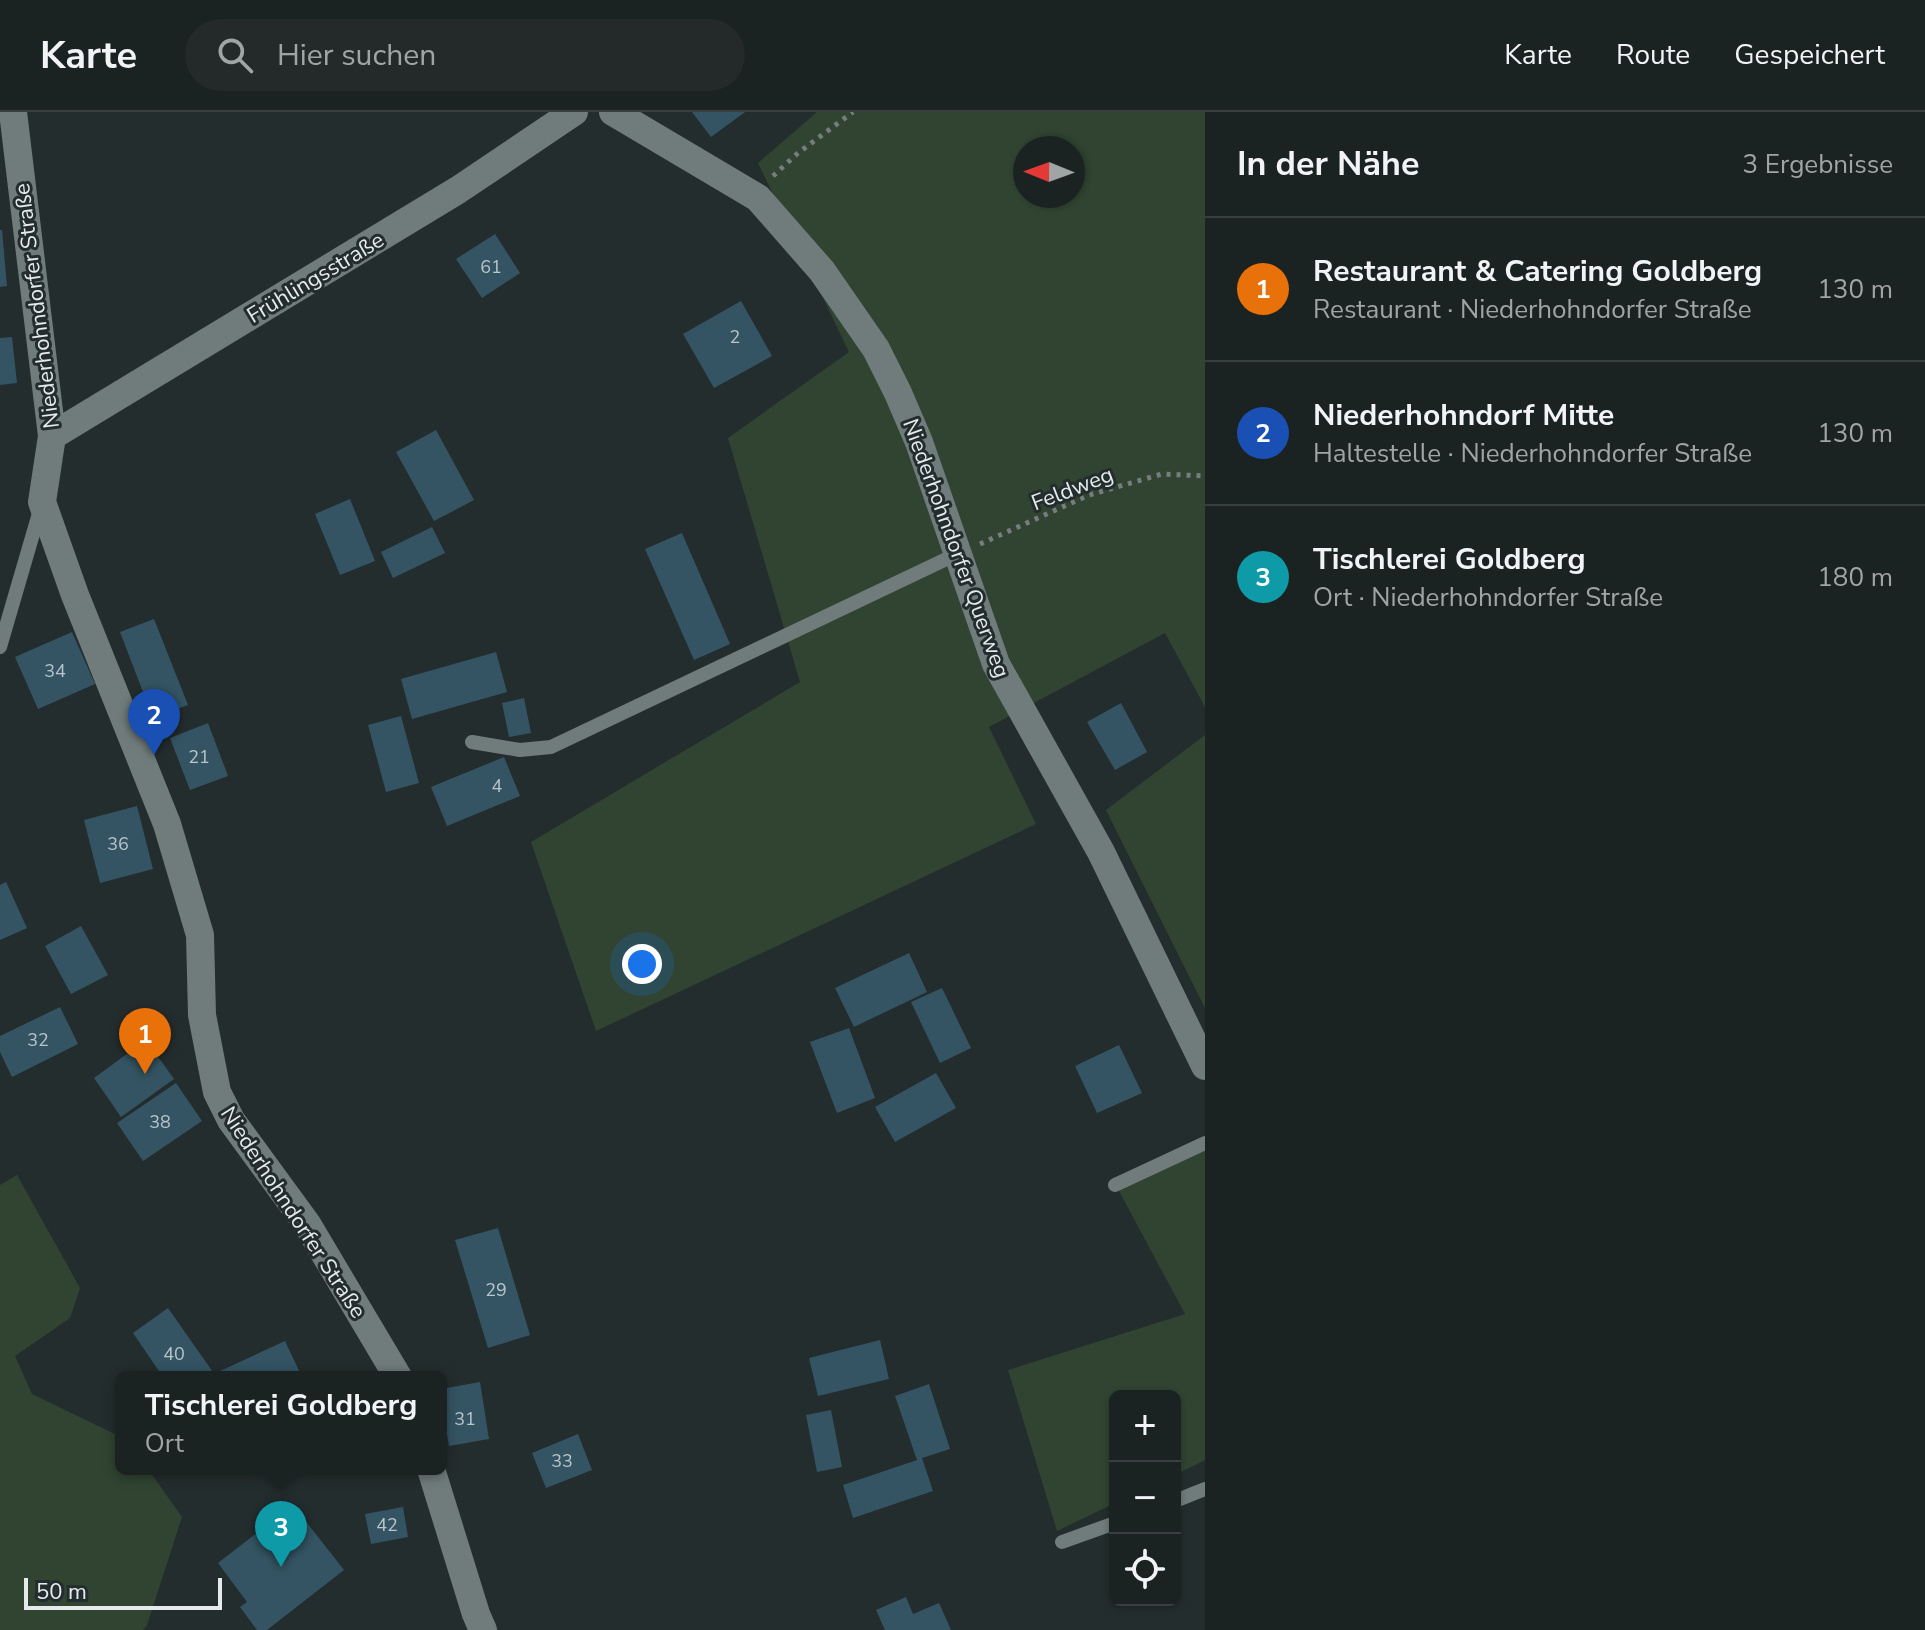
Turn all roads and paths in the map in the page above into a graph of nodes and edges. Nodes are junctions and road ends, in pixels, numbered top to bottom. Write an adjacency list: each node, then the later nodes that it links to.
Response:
1 (13, 112): 6 (street, Niederhohndorfer Straße)
2 (574, 112): 6 (street, Frühlingsstraße)
3 (613, 112): 5 (street, Niederhohndorfer Querweg)
4 (853, 112): 5 (path)
5 (758, 198): 9 (street, Niederhohndorfer Querweg)
6 (52, 436): 8 (street, Niederhohndorfer Straße)
7 (1205, 476): 9 (path, Feldweg)
8 (42, 502): 10 (lane); 15 (street, Niederhohndorfer Straße)
9 (957, 554): 11 (lane); 12 (street, Niederhohndorfer Querweg)
10 (0, 647)
11 (472, 742)
12 (1205, 1066)
13 (1205, 1143): 14 (lane)
14 (1115, 1185)
15 (394, 1371)
16 (433, 1475): 21 (street)
17 (1205, 1489): 18 (lane)
18 (1181, 1499)
19 (1109, 1525): 20 (lane)
20 (1062, 1542)
21 (483, 1630)

